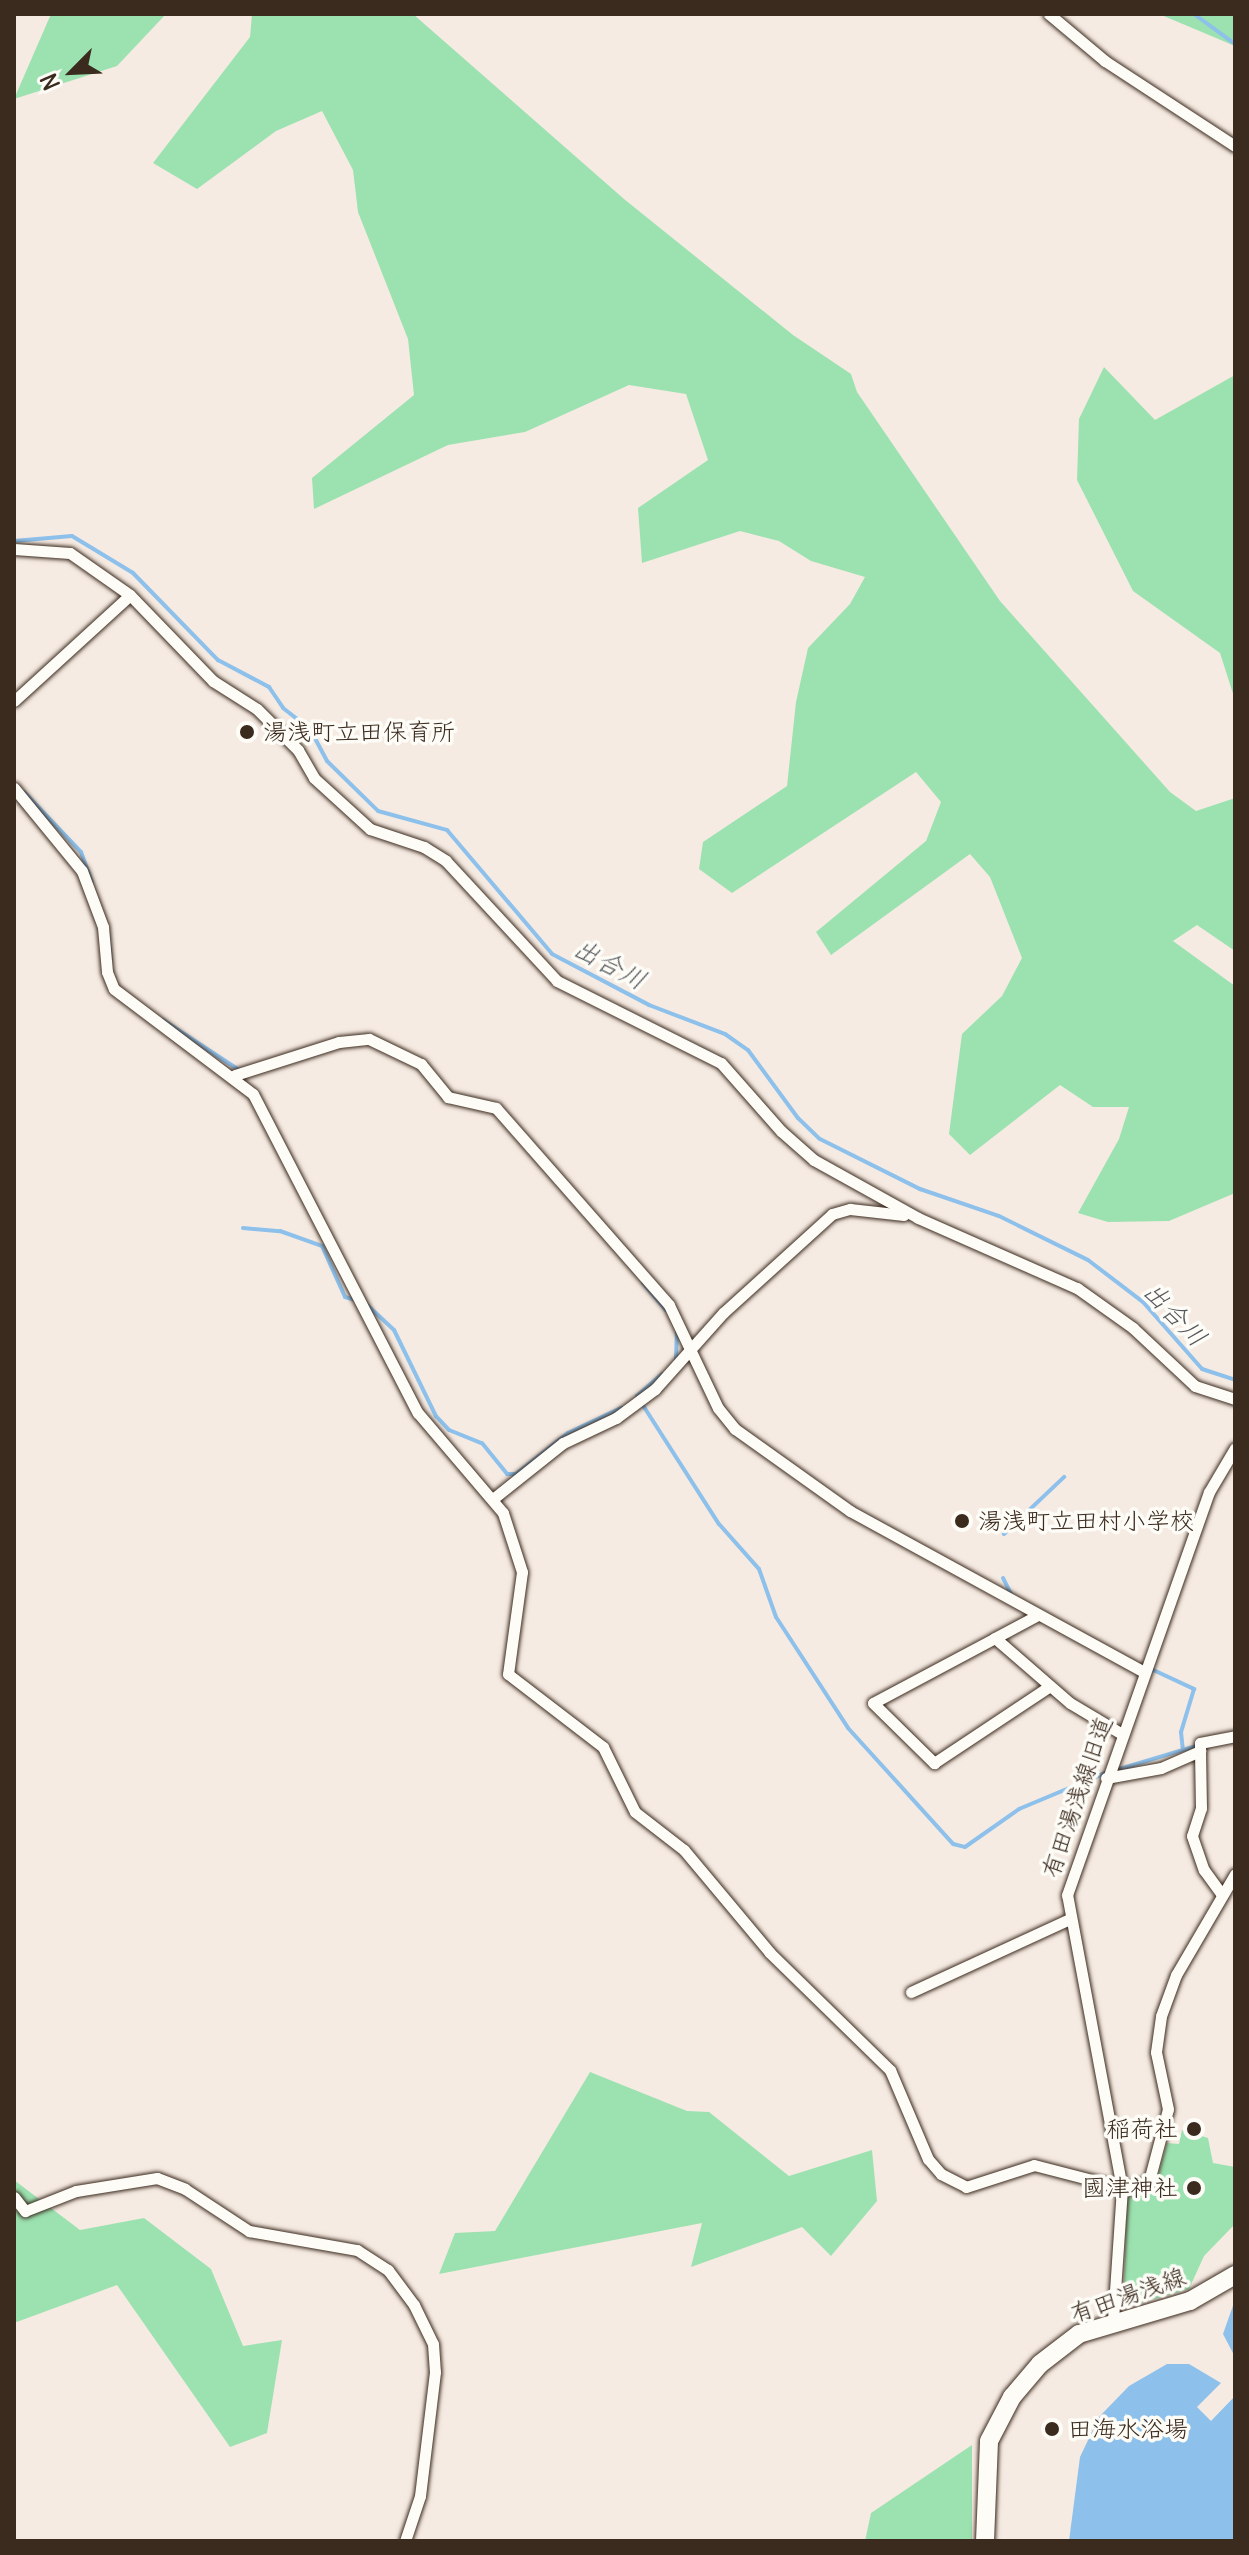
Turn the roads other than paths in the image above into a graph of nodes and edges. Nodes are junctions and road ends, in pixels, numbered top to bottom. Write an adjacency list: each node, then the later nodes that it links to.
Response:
1 (1049, 14): 2 (street)
2 (1235, 146)
3 (14, 549): 4 (street)
4 (130, 595): 5 (street); 8 (street)
5 (14, 701)
6 (14, 788): 7 (street)
7 (235, 1075): 9 (street); 12 (street)
8 (918, 1218): 9 (street); 10 (street)
9 (690, 1350): 12 (street); 13 (street)
10 (1235, 1399)
11 (1235, 1448): 15 (street, 有田湯浅線旧道)
12 (494, 1498): 25 (street)
13 (1036, 1616): 14 (street); 15 (street)
14 (995, 1638): 16 (street); 16 (street)
15 (1144, 1672): 17 (street, 有田湯浅線旧道)
16 (1050, 1686): 17 (street)
17 (1122, 1734): 20 (street, 有田湯浅線旧道)
18 (1235, 1736): 19 (street)
19 (1200, 1751): 20 (street); 22 (street)
20 (1106, 1778): 23 (street, 有田湯浅線旧道)
21 (1235, 1874): 22 (street)
22 (1221, 1893): 25 (street)
23 (1070, 1919): 24 (street); 25 (street, 有田湯浅線旧道)
24 (911, 1992)
25 (1122, 2188): 28 (street, 有田湯浅線旧道)
26 (14, 2197): 29 (street)
27 (1235, 2275): 28 (main road, 有田湯浅線)
28 (1113, 2320): 30 (main road, 有田湯浅線)
29 (405, 2541)
30 (985, 2541)

